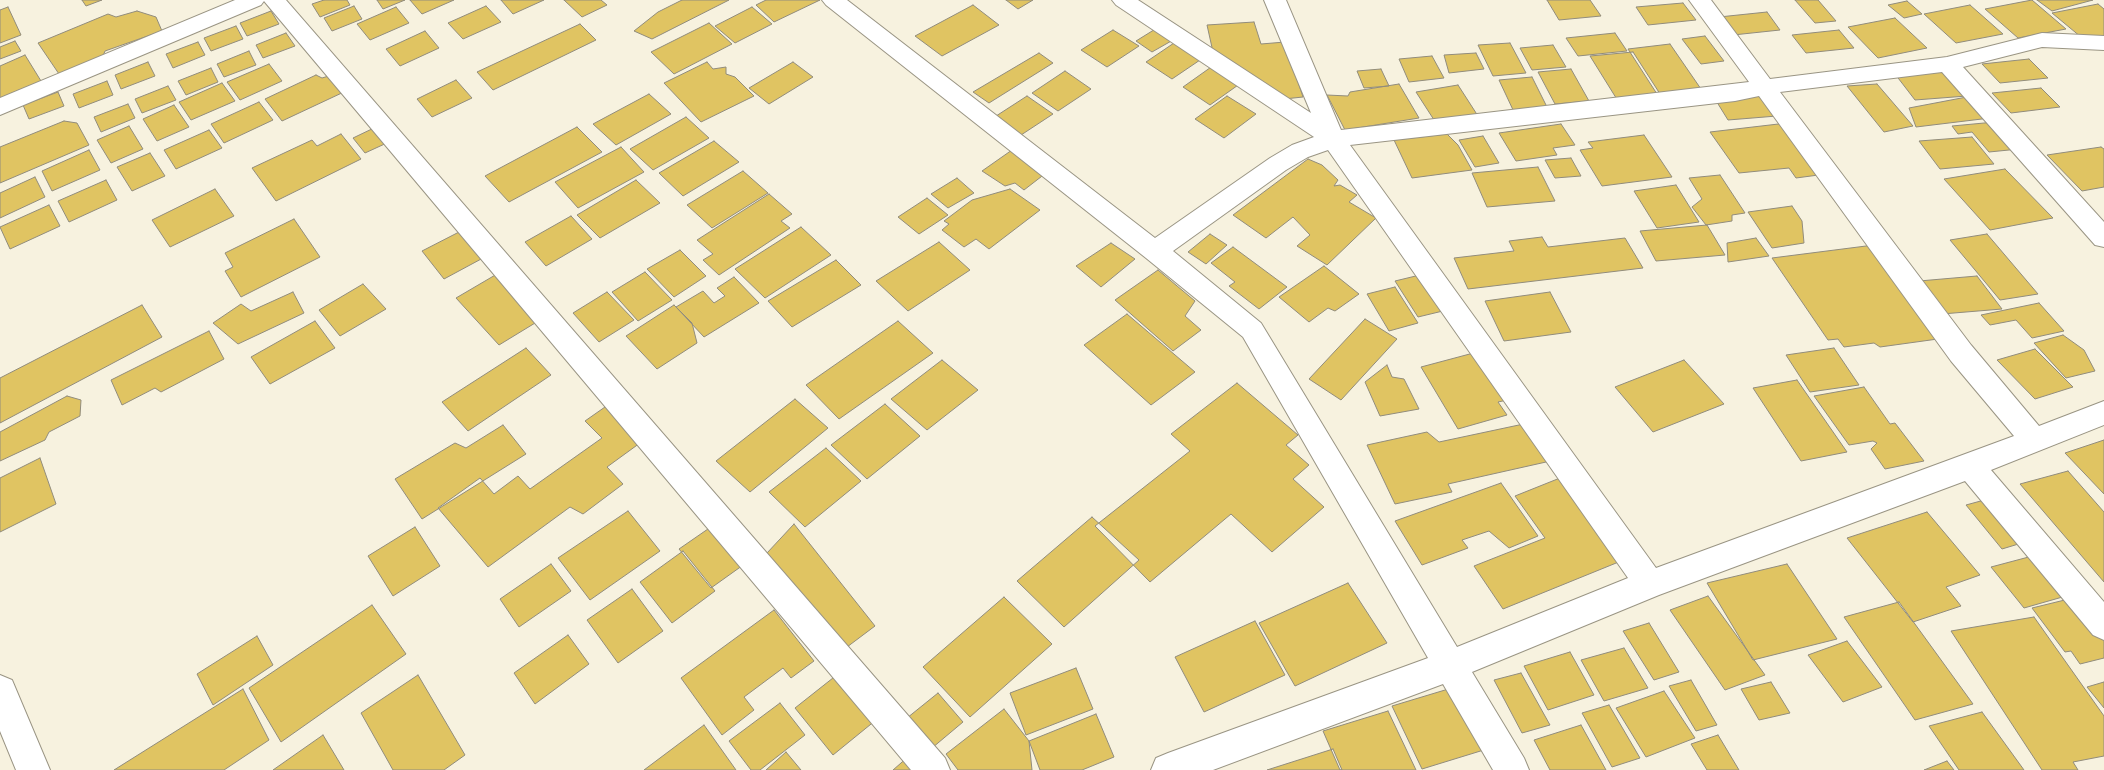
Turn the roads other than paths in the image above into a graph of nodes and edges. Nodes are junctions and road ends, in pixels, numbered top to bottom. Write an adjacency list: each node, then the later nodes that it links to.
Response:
1 (254, 0): 10 (street)
2 (274, 0): 22 (street)
3 (832, 0): 13 (street)
4 (1123, 0): 11 (street)
5 (1275, 0): 11 (street)
6 (1700, 0): 9 (street)
7 (2104, 43): 8 (street)
8 (1947, 64): 9 (street); 12 (street)
9 (1762, 87): 11 (street); 15 (street)
10 (0, 108)
11 (1333, 139): 13 (street); 17 (street)
12 (2104, 238)
13 (1155, 251): 19 (street)
14 (2104, 413): 15 (street)
15 (2034, 440): 16 (street)
16 (1970, 466): 17 (street); 18 (street)
17 (1650, 584): 19 (street)
18 (2104, 625)
19 (1450, 666): 23 (street); 24 (street)
20 (0, 691): 21 (street)
21 (33, 770)
22 (933, 770)
23 (1168, 770)
24 (1512, 770)

